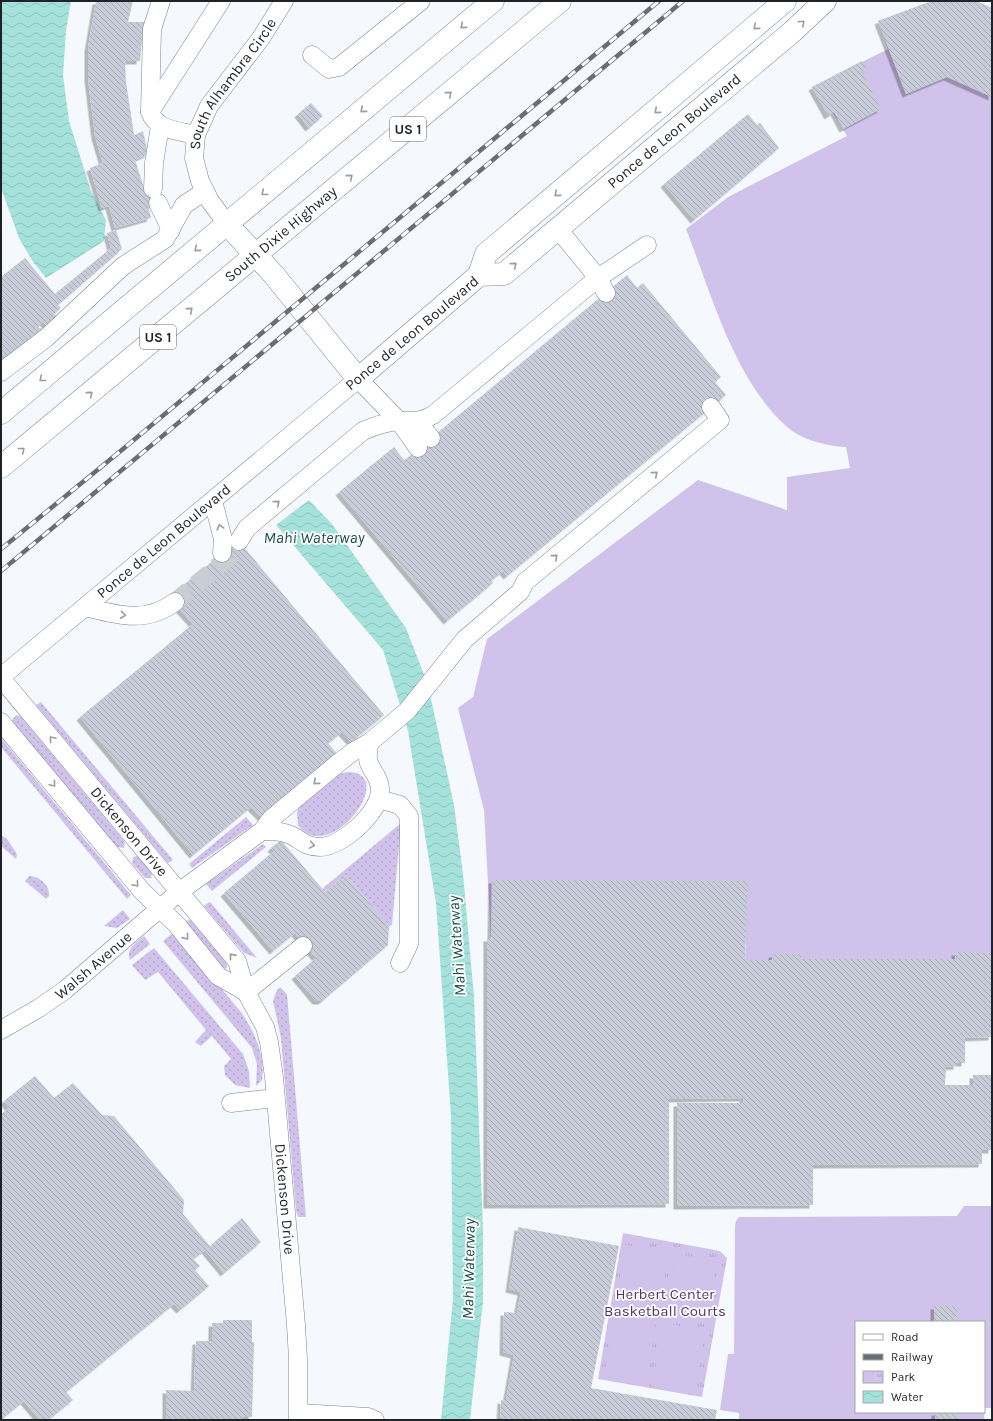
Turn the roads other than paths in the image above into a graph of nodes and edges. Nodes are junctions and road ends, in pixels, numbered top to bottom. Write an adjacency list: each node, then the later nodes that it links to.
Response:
1 (161, 1): 10 (street)
2 (221, 1): 10 (street)
3 (283, 1): 11 (street, South Alhambra Circle)
4 (421, 1): 9 (street)
5 (493, 1): 13 (main road, US 1, one-way to 13)
6 (560, 1): 17 (main road, South Dixie Highway / US 1, one-way to 6)
7 (785, 1): 18 (main road, one-way to 18)
8 (825, 1): 14 (main road, Ponce de Leon Boulevard, one-way to 8)
9 (312, 55)
10 (155, 119): 11 (street); 15 (street)
11 (196, 135): 12 (street, South Alhambra Circle)
12 (204, 191): 13 (street, South Alhambra Circle); 15 (street)
13 (227, 224): 17 (main road, South Alhambra Circle); 23 (main road, US 1, one-way to 23)
14 (558, 229): 18 (main road, Ponce de Leon Boulevard, one-way to 14); 19 (street)
15 (171, 230): 20 (street)
16 (647, 245): 19 (street)
17 (255, 256): 21 (main road, South Alhambra Circle); 26 (main road, South Dixie Highway / US 1, one-way to 17)
18 (478, 275): 21 (main road, Ponce de Leon Boulevard)
19 (606, 286): 24 (street)
20 (1, 372)
21 (358, 379): 24 (street); 27 (street, Ponce de Leon Boulevard)
22 (711, 407): 34 (street, one-way to 22)
23 (1, 413)
24 (408, 421): 25 (street); 28 (street, one-way to 24)
25 (424, 443)
26 (2, 464)
27 (213, 501): 29 (street, one-way to 27); 31 (street, Ponce de Leon Boulevard)
28 (239, 541)
29 (222, 553)
30 (175, 602): 31 (street, one-way to 30)
31 (85, 607): 32 (street, Ponce de Leon Boulevard)
32 (1, 678): 41 (street, Dickenson Drive, one-way to 32)
33 (1, 722): 42 (street, Dickenson Drive, one-way to 42)
34 (370, 742): 35 (street); 36 (street)
35 (337, 764): 36 (street); 38 (street, one-way to 38)
36 (371, 770): 37 (street)
37 (379, 799): 40 (street, one-way to 37); 44 (street)
38 (290, 804): 39 (street, Walsh Avenue); 40 (street)
39 (262, 831): 40 (street); 41 (street, Walsh Avenue)
40 (293, 836)
41 (179, 892): 42 (street, Walsh Avenue); 45 (street, Dickenson Drive, one-way to 41)
42 (160, 909): 45 (street, Dickenson Drive, one-way to 45); 46 (street, Walsh Avenue)
43 (303, 946): 45 (street)
44 (400, 963)
45 (246, 992): 47 (street, Dickenson Drive)
46 (1, 1030)
47 (275, 1098): 48 (street); 49 (street, Dickenson Drive)
48 (231, 1103)
49 (298, 1416): 50 (street, Dickenson Drive)
50 (376, 1420)

